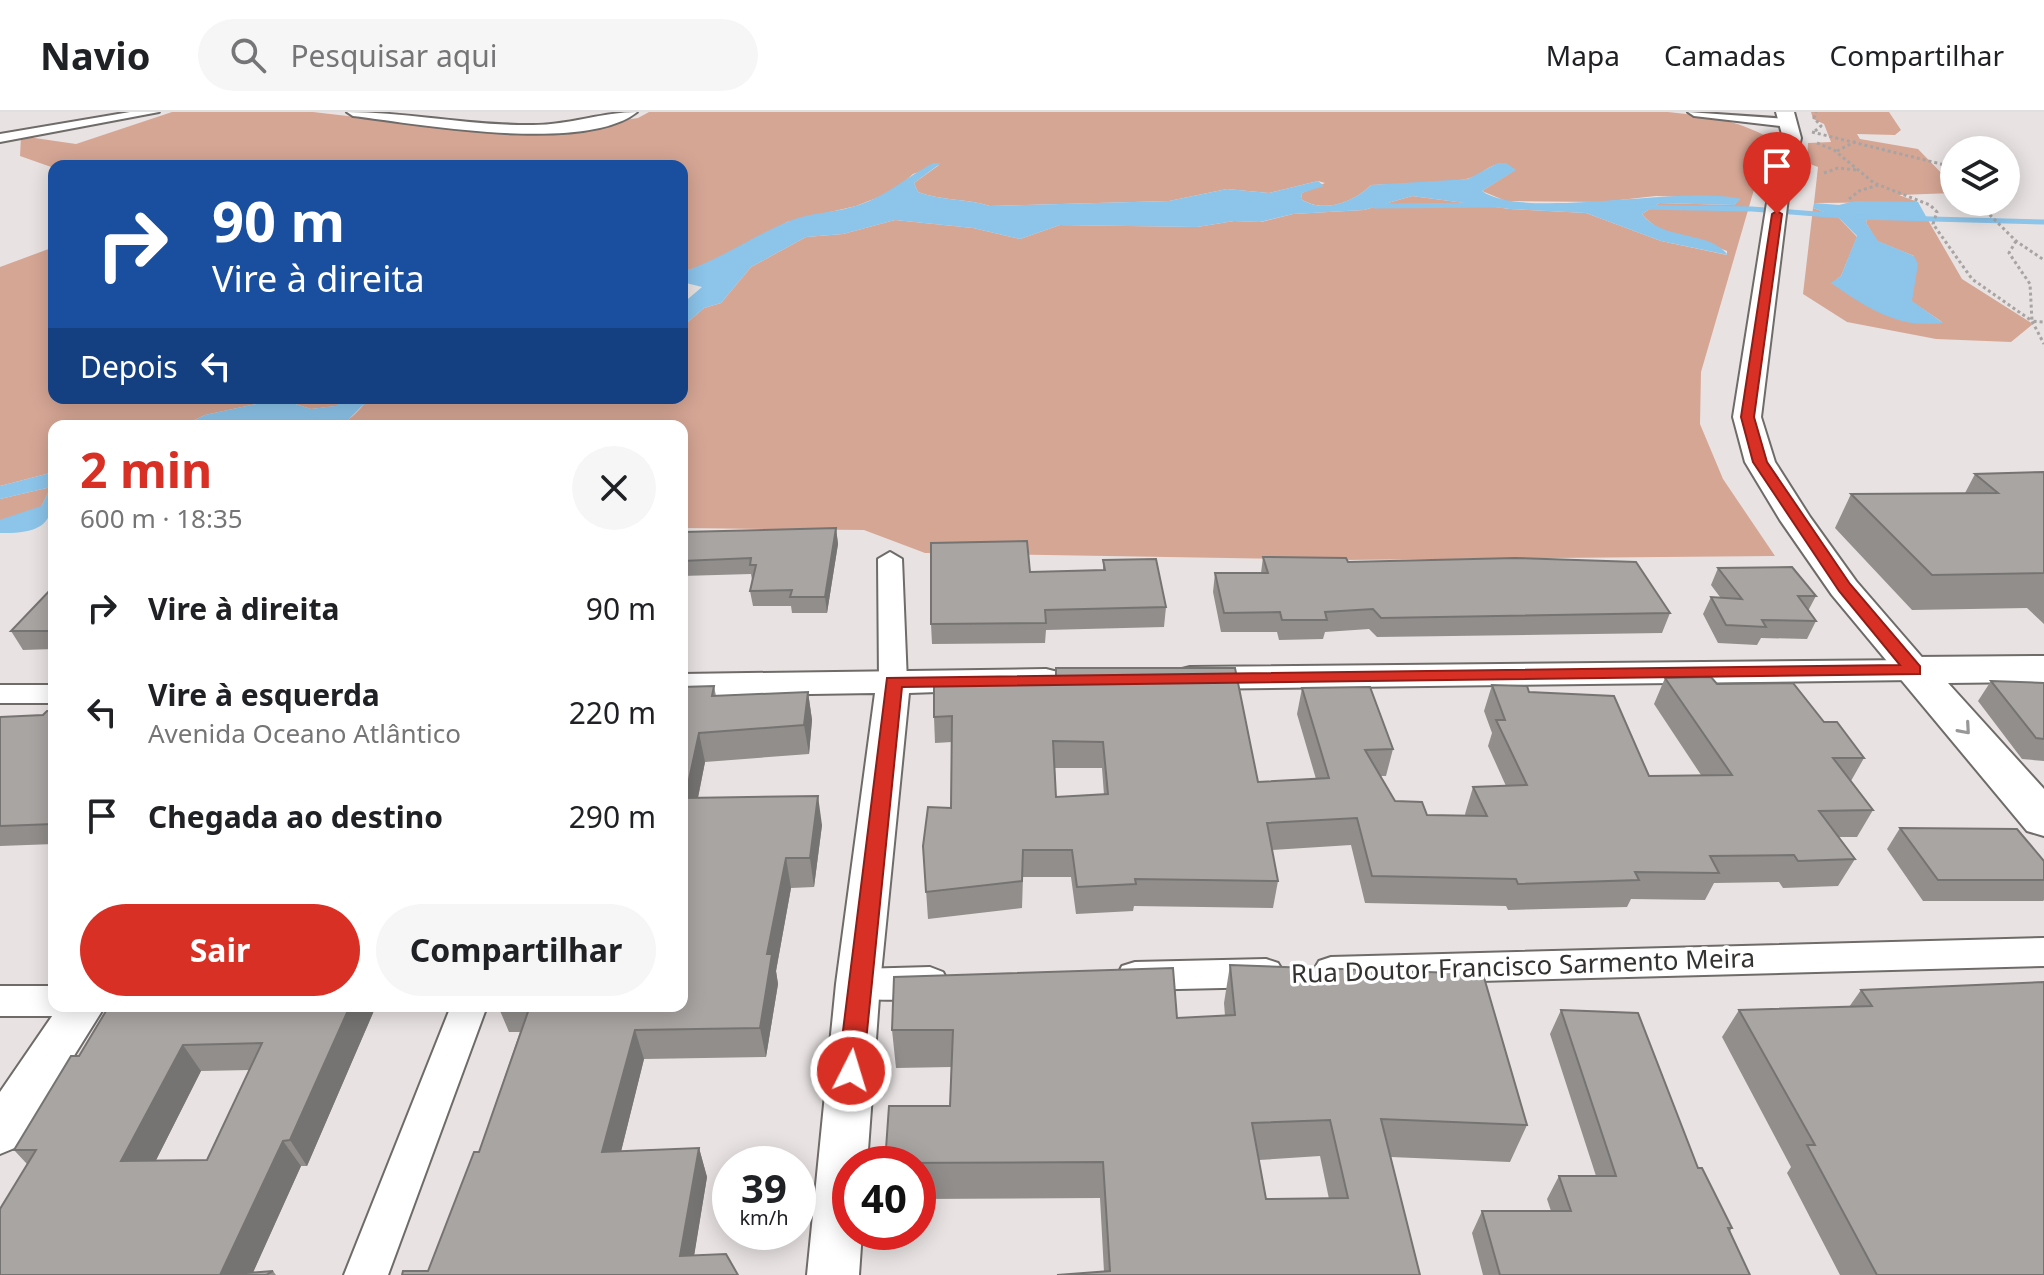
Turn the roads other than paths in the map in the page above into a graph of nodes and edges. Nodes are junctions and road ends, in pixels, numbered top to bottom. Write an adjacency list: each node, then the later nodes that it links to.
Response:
1 (153, 112): 6 (street)
2 (353, 112): 3 (street)
3 (631, 112)
4 (1694, 112): 5 (street)
5 (1789, 126): 9 (main road)
6 (0, 138)
7 (890, 559): 12 (street)
8 (2044, 669): 9 (main road)
9 (1914, 670): 10 (street); 16 (main road, one-way to 16)
10 (1164, 679)
11 (1085, 680): 12 (street)
12 (893, 682): 13 (street); 20 (street)
13 (688, 685)
14 (0, 694): 15 (street)
15 (48, 694)
16 (2044, 819)
17 (2044, 952): 18 (street, Rua Doutor Francisco Sarmento Meira)
18 (1096, 977)
19 (969, 981): 20 (street)
20 (858, 984): 27 (street)
21 (0, 1001): 22 (street)
22 (48, 1001)
23 (79, 1012): 25 (street)
24 (467, 1012): 26 (street)
25 (0, 1132)
26 (366, 1275)
27 (833, 1275)

